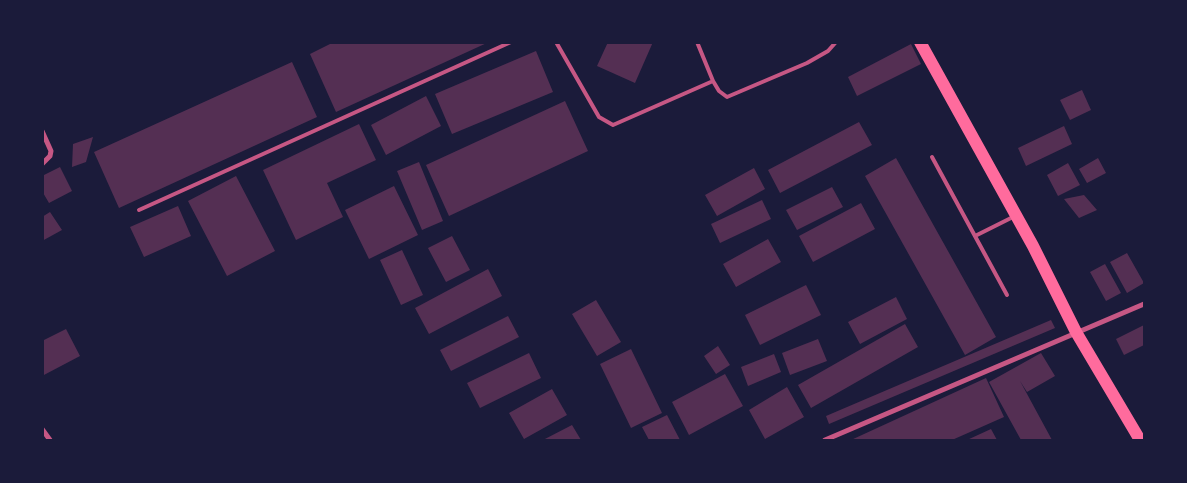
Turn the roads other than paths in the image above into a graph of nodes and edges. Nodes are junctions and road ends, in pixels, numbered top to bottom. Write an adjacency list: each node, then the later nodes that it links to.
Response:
1 (511, 42): 10 (lane)
2 (556, 42): 6 (lane)
3 (697, 42): 6 (lane)
4 (836, 42): 6 (lane)
5 (920, 42): 11 (main road)
6 (713, 81)
7 (42, 131): 9 (street)
8 (932, 157): 12 (lane)
9 (42, 164)
10 (139, 210)
11 (1016, 215): 12 (lane); 15 (main road)
12 (975, 236): 13 (lane)
13 (1007, 295)
14 (1144, 304): 15 (street)
15 (1076, 332): 18 (street); 19 (main road)
16 (42, 429): 17 (street)
17 (50, 440)
18 (825, 440)
19 (1140, 440)

